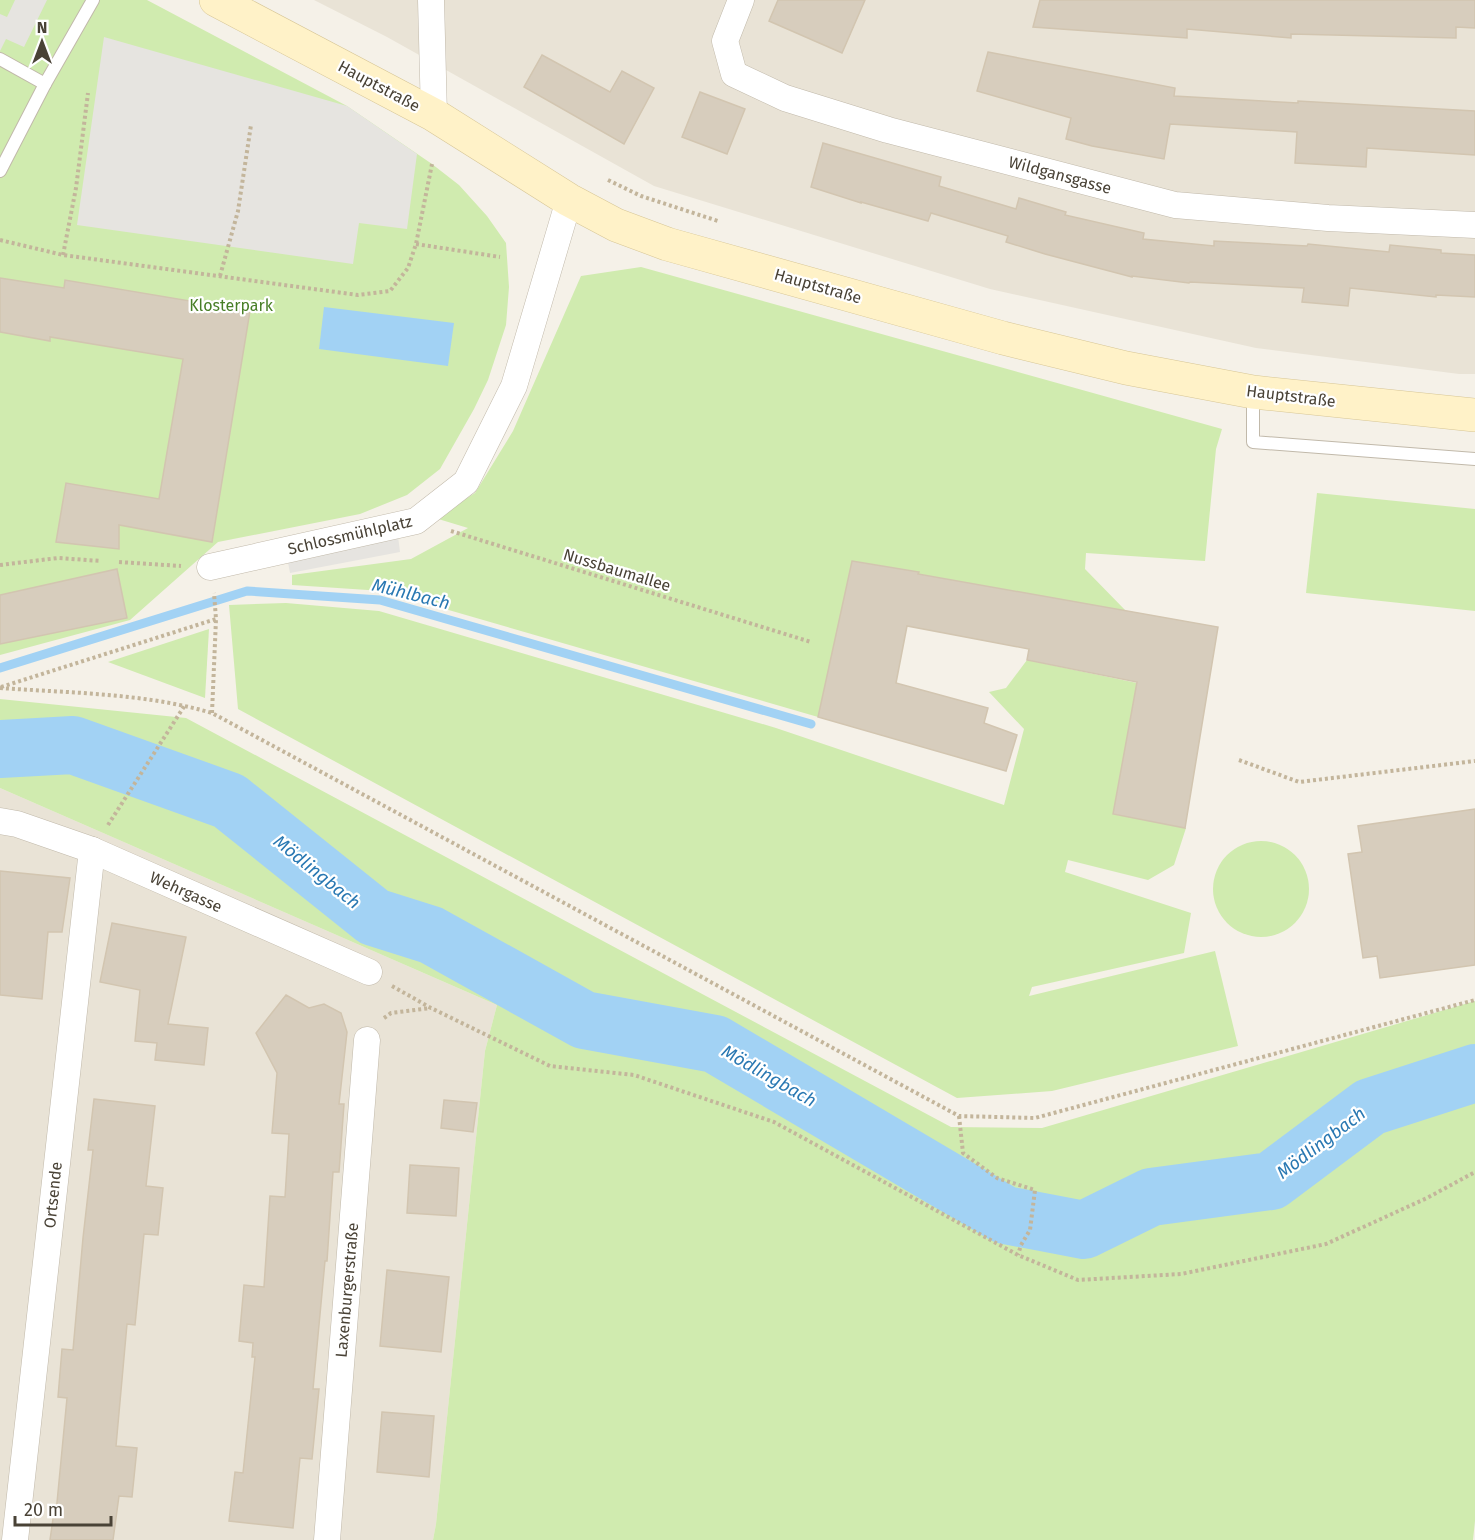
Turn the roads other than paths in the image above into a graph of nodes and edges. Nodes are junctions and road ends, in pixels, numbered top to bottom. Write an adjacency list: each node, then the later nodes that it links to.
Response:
1 (93, 0): 6 (lane)
2 (216, 0): 7 (street, Hauptstraße)
3 (431, 0): 7 (street)
4 (741, 0): 10 (street, Wildgansgasse)
5 (0, 59): 6 (lane)
6 (45, 84): 8 (lane)
7 (434, 115): 9 (street, Hauptstraße)
8 (0, 171)
9 (569, 201): 11 (street, Hauptstraße); 14 (street, Schlossmühlplatz)
10 (1475, 225)
11 (1253, 392): 12 (street, Hauptstraße); 13 (lane)
12 (1475, 415)
13 (1475, 459)
14 (210, 567)
15 (0, 821): 16 (street, Wehrgasse)
16 (97, 842): 17 (street, Wehrgasse); 19 (street, Ortsende)
17 (369, 972)
18 (368, 1040): 20 (street, Laxenburgerstraße)
19 (15, 1540)
20 (327, 1540)

